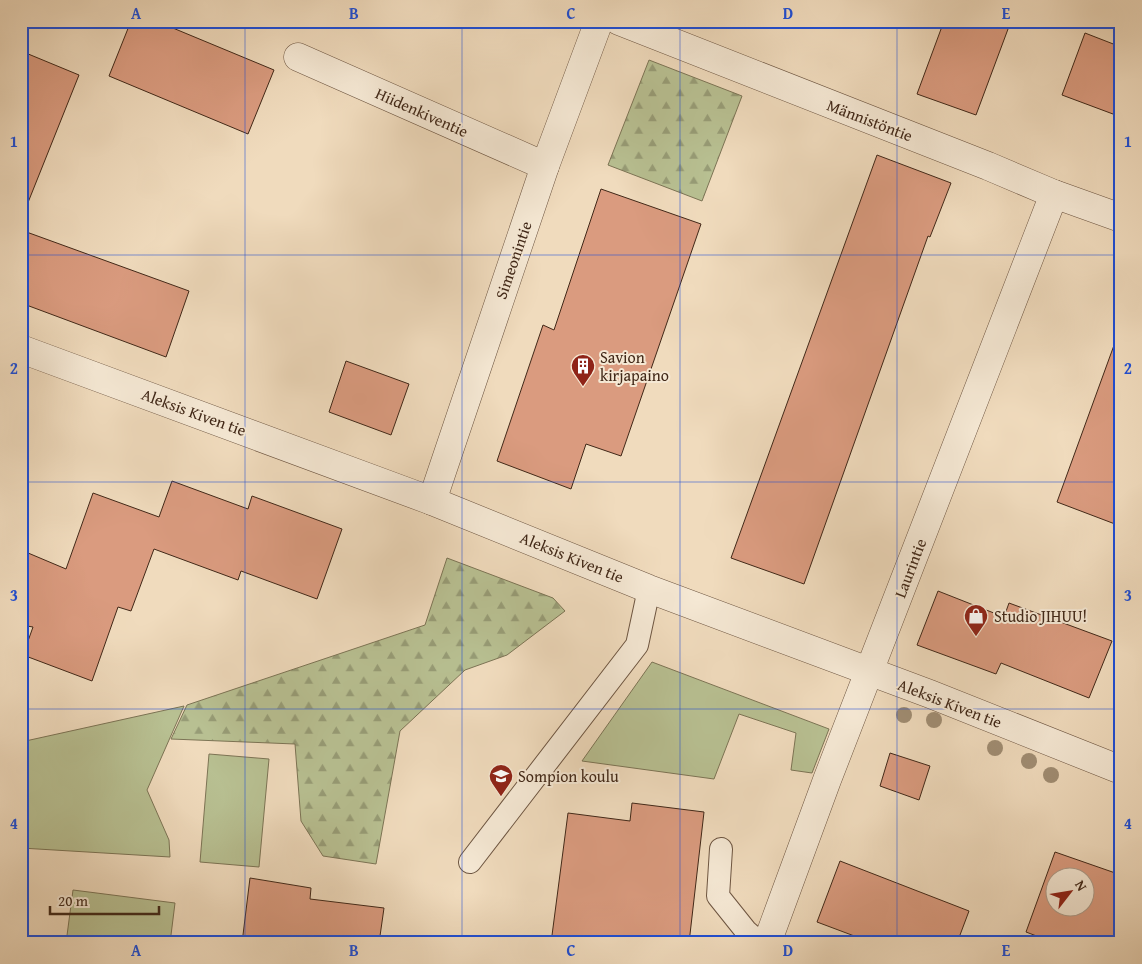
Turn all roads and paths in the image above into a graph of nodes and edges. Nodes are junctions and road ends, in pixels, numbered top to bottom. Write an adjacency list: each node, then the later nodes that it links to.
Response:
1 (599, 21): 4 (street, Simeonintie)
2 (619, 21): 5 (street, Männistöntie)
3 (298, 58): 4 (street, Hiidenkiventie)
4 (545, 166): 8 (street, Simeonintie)
5 (1054, 194): 6 (street, Männistöntie); 10 (street, Laurintie)
6 (1121, 218)
7 (21, 349): 8 (street, Aleksis Kiven tie)
8 (432, 501): 9 (street, Aleksis Kiven tie)
9 (649, 589): 10 (street, Aleksis Kiven tie); 13 (lane)
10 (869, 672): 11 (street, Aleksis Kiven tie); 15 (street, Laurintie)
11 (1121, 770)
12 (721, 850): 14 (lane)
13 (470, 862)
14 (760, 943)
15 (767, 943)

